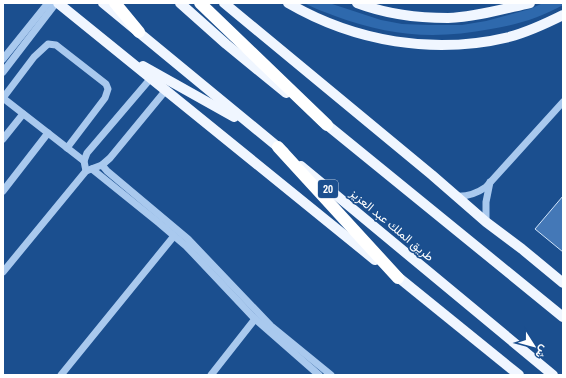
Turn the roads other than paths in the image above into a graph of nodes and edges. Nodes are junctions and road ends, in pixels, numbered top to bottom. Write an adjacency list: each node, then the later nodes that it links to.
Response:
1 (48, 3): 14 (street)
2 (57, 3): 13 (main road); 15 (street)
3 (103, 3): 12 (main road, طريق الملك عبد العزيز / 20)
4 (116, 3): 12 (highway)
5 (180, 3): 21 (main road)
6 (200, 3): 21 (highway)
7 (224, 3): 32 (main road)
8 (288, 3): 11 (main road)
9 (357, 3): 10 (main road)
10 (530, 3)
11 (563, 15)
12 (139, 32): 22 (main road, طريق الملك عبد العزيز / 20)
13 (119, 52): 16 (main road); 22 (main road)
14 (3, 59)
15 (3, 72)
16 (151, 78): 17 (main road); 27 (street)
17 (166, 90): 28 (street); 36 (main road)
18 (3, 98): 20 (street); 26 (street)
19 (563, 103): 30 (street)
20 (23, 114): 23 (street); 24 (street)
21 (327, 126): 38 (main road)
22 (256, 129): 25 (main road, طريق الملك عبد العزيز / 20)
23 (48, 133): 26 (street); 31 (street)
24 (3, 139)
25 (278, 147): 36 (highway); 45 (main road, طريق الملك عبد العزيز / 20)
26 (67, 148): 27 (street)
27 (84, 161): 29 (street)
28 (102, 165): 29 (street); 43 (street)
29 (89, 170): 34 (street); 35 (street)
30 (490, 181): 32 (street); 33 (street)
31 (3, 191)
32 (455, 196): 33 (main road)
33 (486, 222): 37 (main road)
34 (174, 236): 39 (street); 40 (street)
35 (3, 272)
36 (398, 278): 44 (main road)
37 (563, 283)
38 (563, 317)
39 (255, 319): 41 (street); 42 (street)
40 (61, 375)
41 (211, 375)
42 (319, 375)
43 (331, 375)
44 (519, 375)
45 (554, 375)

